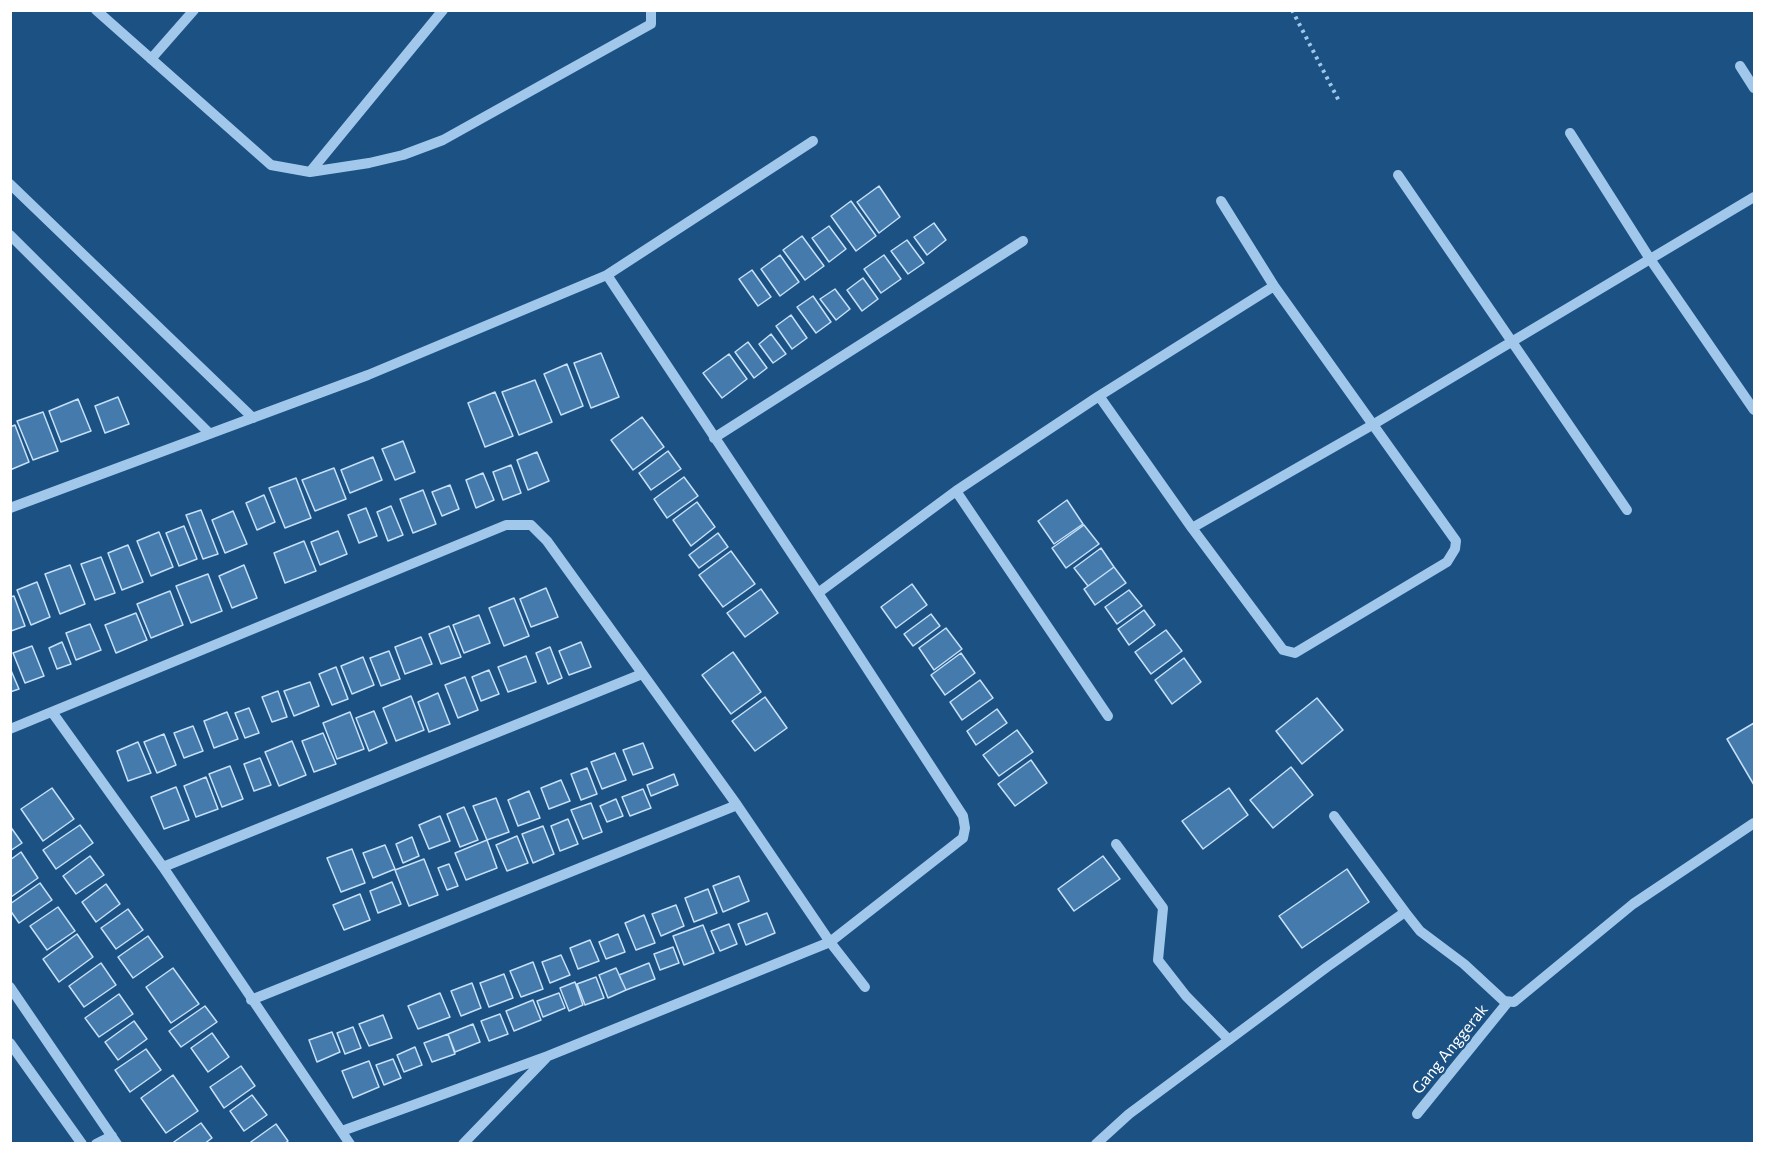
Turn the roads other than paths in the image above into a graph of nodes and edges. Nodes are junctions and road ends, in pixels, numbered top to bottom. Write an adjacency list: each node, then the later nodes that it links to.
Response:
1 (96, 10): 5 (street)
2 (194, 10): 5 (street)
3 (443, 10): 10 (street)
4 (651, 10): 10 (street)
5 (151, 59): 10 (street)
6 (1740, 66): 7 (street)
7 (1755, 88)
8 (1570, 133): 18 (street)
9 (813, 141): 19 (street)
10 (310, 172)
11 (1398, 175): 21 (street)
12 (10, 184): 24 (street)
13 (1755, 197): 18 (street)
14 (1221, 201): 20 (street)
15 (10, 235): 17 (street)
16 (1023, 241): 27 (street)
17 (15, 245): 26 (street)
18 (1650, 259): 21 (street); 23 (street)
19 (607, 275): 24 (street); 27 (street)
20 (1274, 286): 22 (street); 25 (street)
21 (1512, 342): 25 (street); 30 (street)
22 (1099, 396): 28 (street); 31 (street)
23 (1755, 410)
24 (253, 418): 26 (street)
25 (1374, 424): 31 (street); 31 (street)
26 (210, 434): 29 (street)
27 (714, 438): 32 (street)
28 (956, 491): 32 (street); 35 (street)
29 (10, 508)
30 (1627, 510)
31 (1192, 528)
32 (818, 593): 43 (street)
33 (642, 674): 34 (street); 37 (street); 41 (street)
34 (52, 712): 36 (street); 41 (street)
35 (1108, 716)
36 (10, 729)
37 (737, 806): 43 (street); 46 (street)
38 (1334, 816): 42 (street)
39 (1755, 823): 47 (street)
40 (1116, 844): 48 (street)
41 (163, 867): 46 (street)
42 (1405, 912): 47 (street); 48 (street)
43 (830, 942): 45 (street); 50 (street)
44 (10, 987): 53 (street)
45 (865, 987)
46 (251, 999): 52 (street)
47 (1507, 1002): 51 (street, Gang Anggerak)
48 (1229, 1040): 58 (street)
49 (10, 1043): 54 (street)
50 (548, 1056): 52 (street); 57 (street)
51 (1417, 1114)
52 (342, 1131): 56 (street)
53 (115, 1140): 55 (street)
54 (82, 1143)
55 (96, 1143)
56 (350, 1143)
57 (463, 1143)
58 (1096, 1143)

